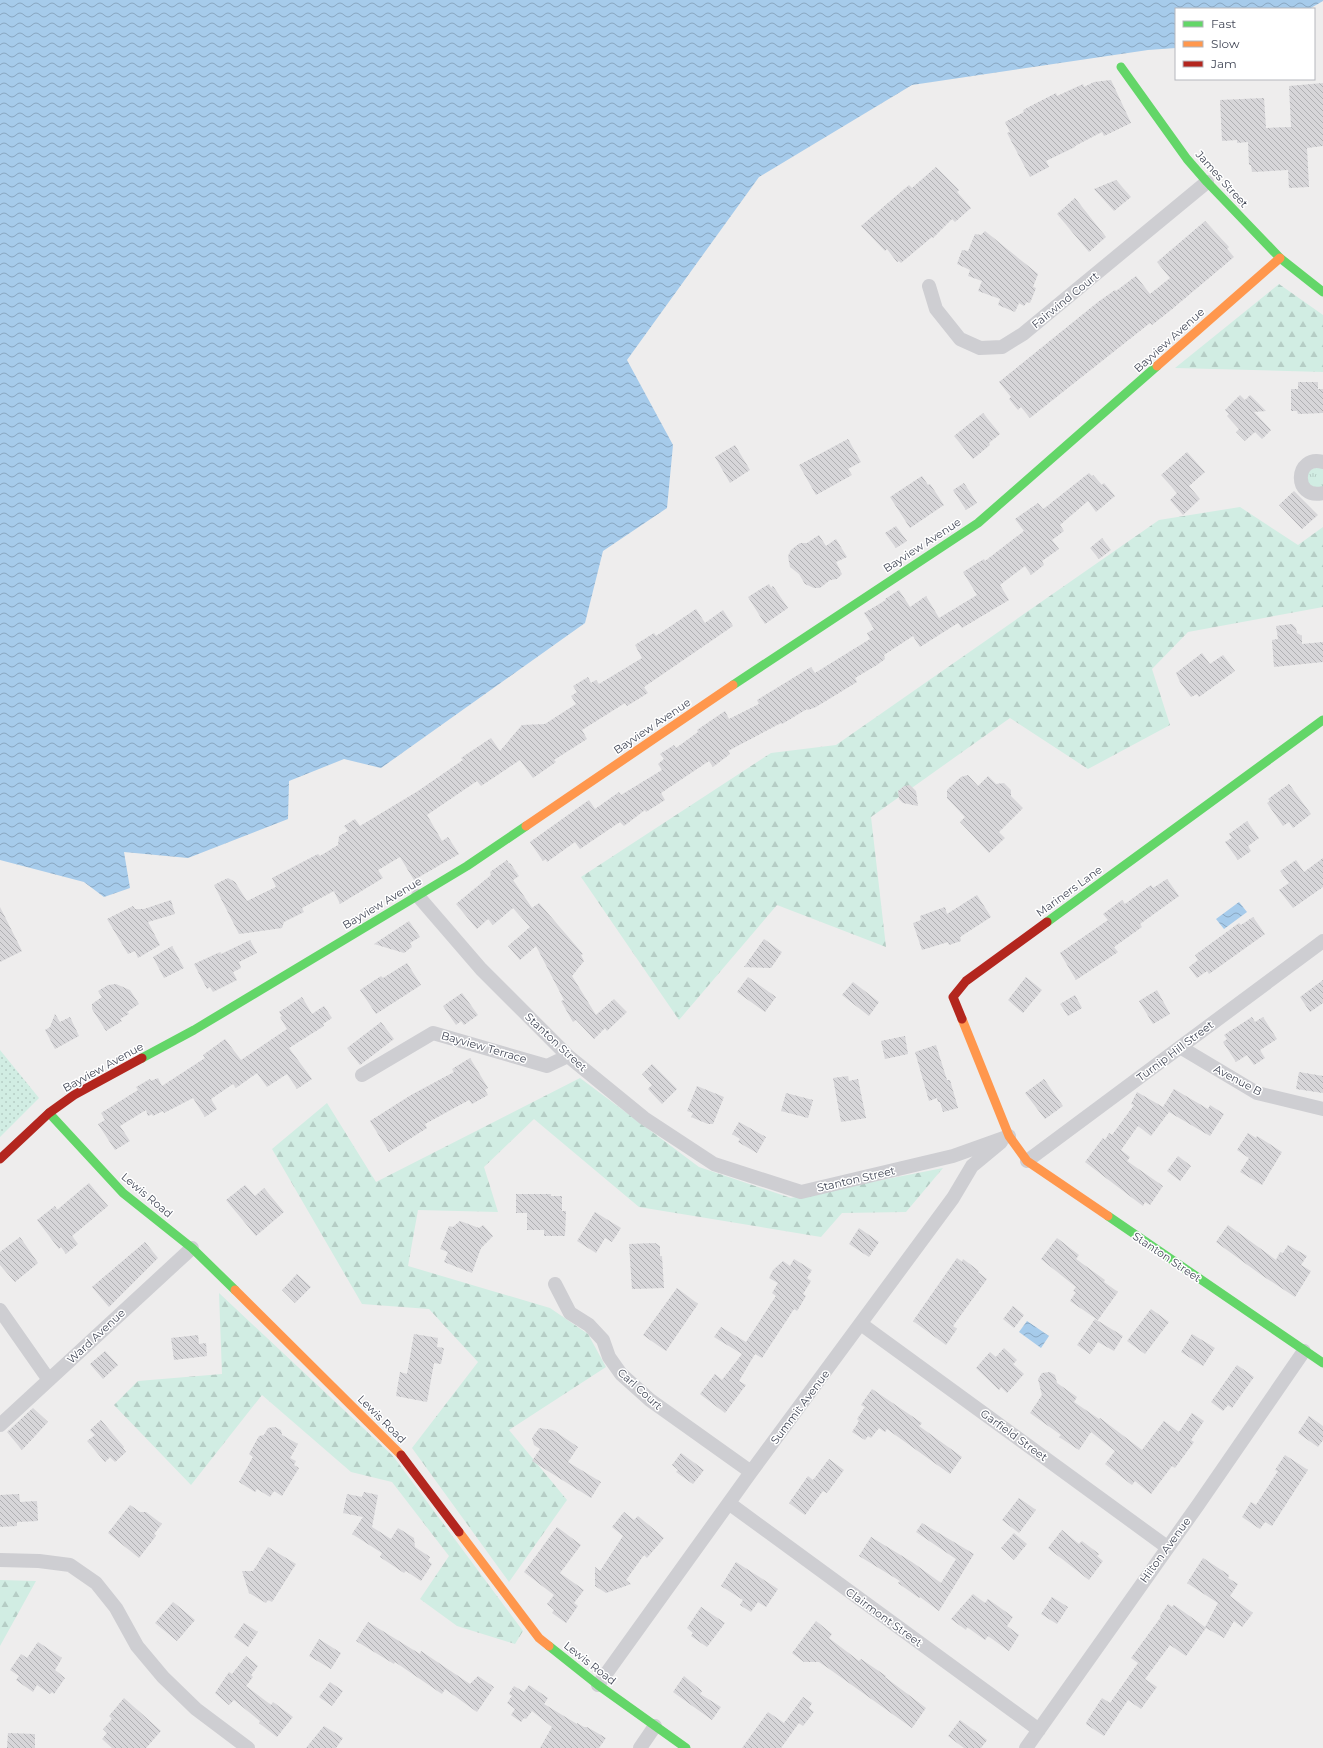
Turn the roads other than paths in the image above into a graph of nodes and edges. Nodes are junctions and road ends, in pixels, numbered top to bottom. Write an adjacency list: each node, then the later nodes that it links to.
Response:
1 (1121, 67): 2 (street, James Street)
2 (1207, 182): 3 (street, James Street); 4 (street, Fairwind Court)
3 (1280, 258): 5 (street, James Street); 9 (street, Bayview Avenue)
4 (929, 286)
5 (1322, 290)
6 (1323, 462): 7 (street)
7 (1323, 493)
8 (1323, 720): 16 (street, Mariners Lane)
9 (418, 896): 12 (street, Stanton Street); 15 (street, Bayview Avenue)
10 (1323, 941): 11 (street, Turnip Hill Street)
11 (1180, 1047): 14 (street, Avenue B); 18 (street, Turnip Hill Street)
12 (568, 1056): 13 (street, Bayview Terrace); 16 (street, Stanton Street)
13 (362, 1075)
14 (1323, 1109)
15 (49, 1113): 17 (street, Bayview Avenue); 19 (street, Lewis Road)
16 (1009, 1136): 18 (street, Stanton Street); 22 (street, Summit Avenue)
17 (0, 1159)
18 (1027, 1161): 23 (street, Stanton Street)
19 (192, 1248): 25 (street, Ward Avenue); 31 (street, Lewis Road)
20 (555, 1284): 27 (street, Carl Court)
21 (0, 1310): 25 (street)
22 (861, 1324): 27 (street, Summit Avenue); 29 (street, Garfield Street)
23 (1304, 1351): 24 (street, Stanton Street); 29 (street, Hilton Avenue)
24 (1323, 1364)
25 (50, 1380): 26 (street, Ward Avenue)
26 (0, 1425)
27 (751, 1472): 28 (street, Summit Avenue)
28 (730, 1504): 31 (street, Summit Avenue); 33 (street, Clairmont Street)
29 (1167, 1547): 33 (street, Hilton Avenue)
30 (0, 1560): 34 (street)
31 (598, 1685): 32 (street, Lewis Road)
32 (655, 1726): 35 (street); 36 (street, Lewis Road)
33 (1039, 1730): 37 (street, Hilton Avenue)
34 (248, 1748)
35 (640, 1748)
36 (686, 1748)
37 (1026, 1748)

